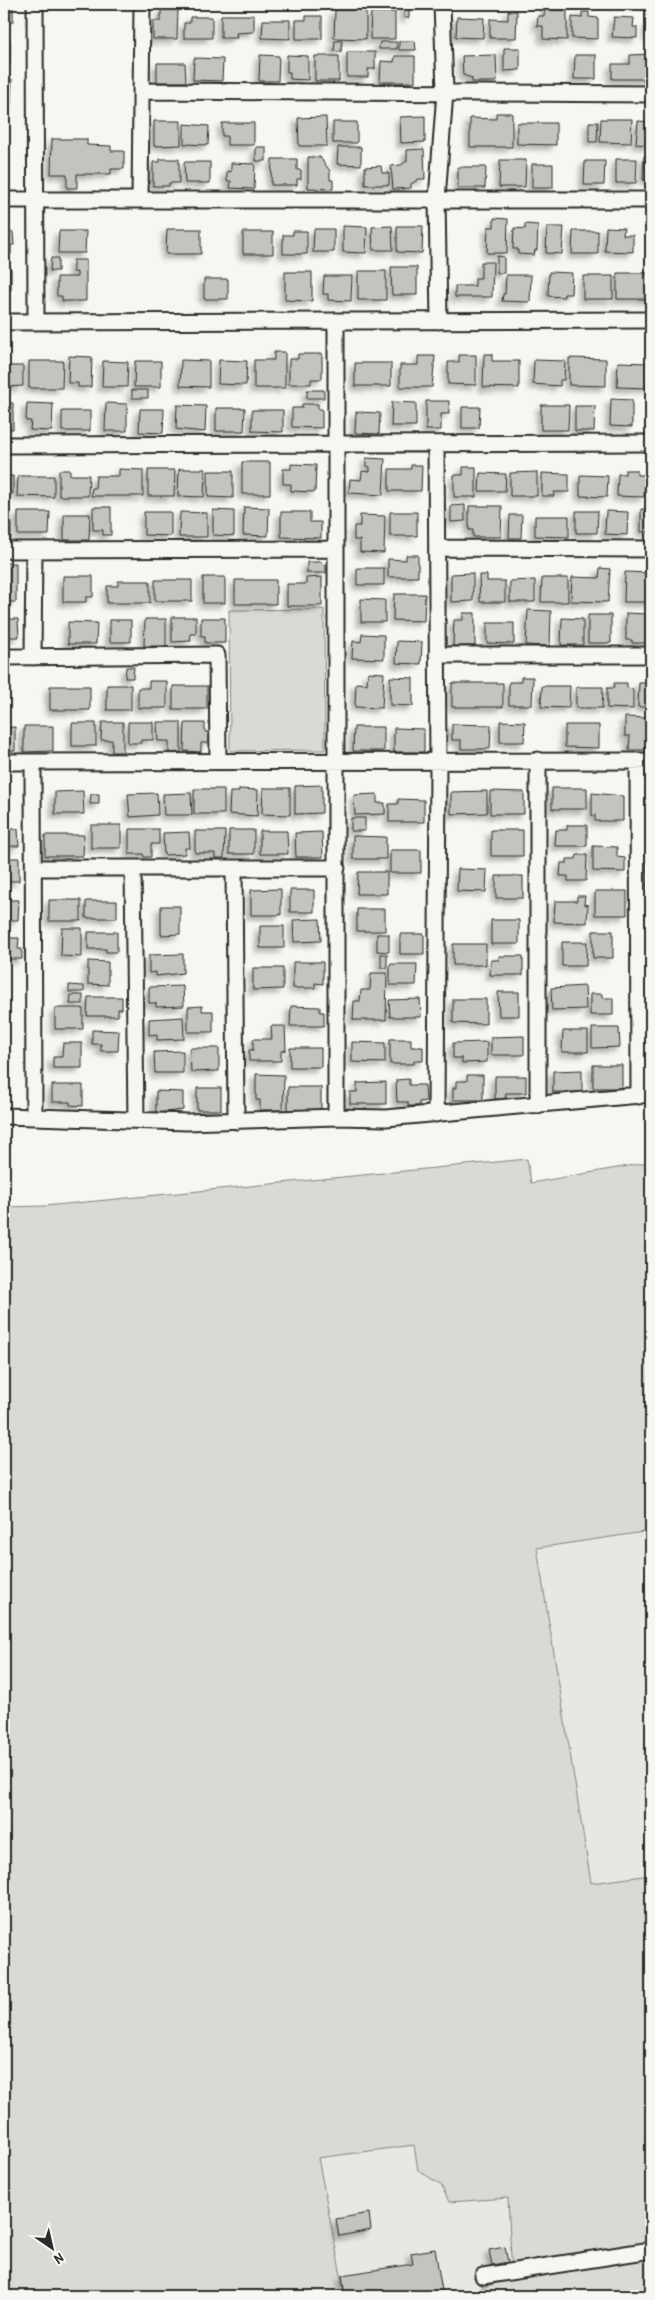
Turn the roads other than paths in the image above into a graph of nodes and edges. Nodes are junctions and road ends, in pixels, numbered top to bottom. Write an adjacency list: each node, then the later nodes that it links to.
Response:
1 (35, 4): 10 (street)
2 (142, 4): 4 (street)
3 (442, 4): 5 (street)
4 (142, 91): 5 (street); 7 (street)
5 (445, 92): 6 (street); 8 (street)
6 (651, 94)
7 (140, 199): 8 (street); 10 (street)
8 (437, 199): 11 (street); 14 (street)
9 (4, 200): 10 (street)
10 (35, 200): 16 (street)
11 (651, 200)
12 (651, 320): 14 (street)
13 (336, 321): 14 (street); 16 (street); 17 (street)
14 (438, 321)
15 (4, 322): 16 (street)
16 (36, 322)
17 (337, 443): 19 (street); 20 (street); 23 (street)
18 (651, 443): 19 (street)
19 (436, 444): 21 (street)
20 (4, 445)
21 (437, 548): 22 (street); 26 (street)
22 (651, 548)
23 (336, 549): 25 (street); 35 (street)
24 (4, 550): 25 (street)
25 (34, 550): 29 (street)
26 (438, 655): 27 (street); 36 (street)
27 (651, 655)
28 (4, 657): 29 (street)
29 (33, 657): 31 (street)
30 (538, 760): 32 (street); 36 (street); 44 (street)
31 (218, 761): 34 (street); 35 (street)
32 (645, 761): 40 (street)
33 (4, 762): 34 (street)
34 (33, 762): 37 (street)
35 (337, 762): 36 (street); 39 (street)
36 (438, 762): 45 (street)
37 (33, 868): 41 (street); 47 (street)
38 (234, 868): 39 (street); 41 (street); 50 (street)
39 (337, 868): 48 (street)
40 (645, 868): 42 (street)
41 (133, 869): 49 (street)
42 (646, 974): 43 (street)
43 (645, 1095): 44 (street)
44 (538, 1105): 45 (street)
45 (436, 1114): 48 (street)
46 (4, 1116): 47 (street)
47 (34, 1117): 49 (street)
48 (336, 1117): 50 (street)
49 (136, 1120): 50 (street)
50 (236, 1121)
51 (651, 2250): 52 (street)
52 (483, 2276)

